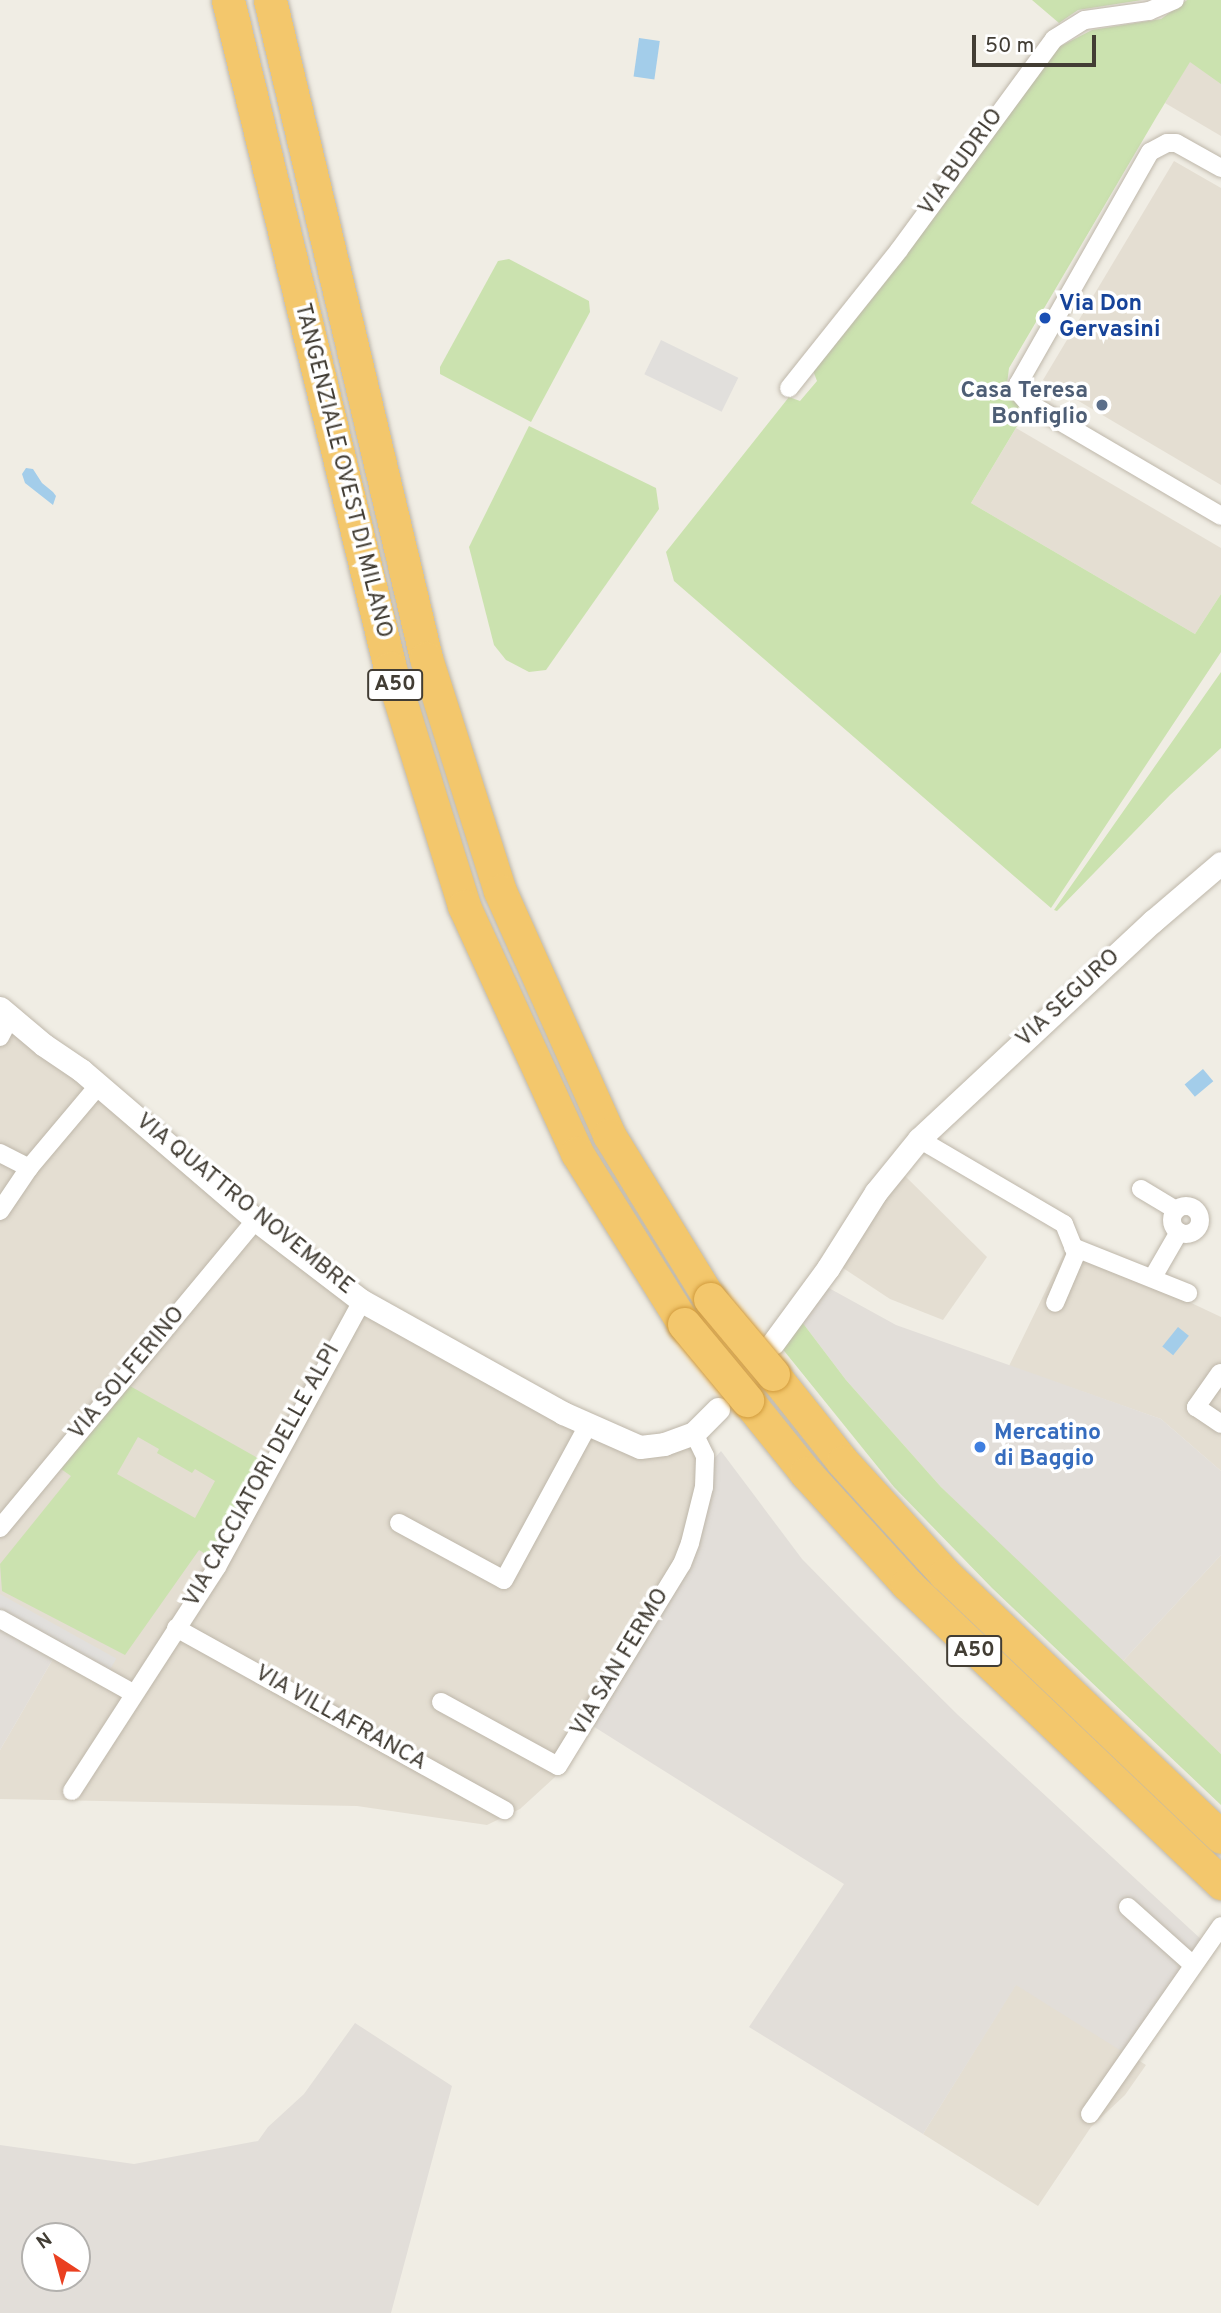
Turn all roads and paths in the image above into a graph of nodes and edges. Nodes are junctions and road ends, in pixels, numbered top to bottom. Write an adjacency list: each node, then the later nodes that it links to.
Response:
1 (228, 0): 25 (highway, TANGENZIALE OVEST DI MILANO / A50, bridge)
2 (270, 0): 23 (highway, TANGENZIALE OVEST DI MILANO / A50, bridge)
3 (1175, 0): 5 (street, VIA BUDRIO)
4 (1221, 168): 6 (street)
5 (789, 388)
6 (1221, 516)
7 (1221, 863): 10 (street, VIA SEGURO)
8 (4, 1021): 9 (street, VIA QUATTRO NOVEMBRE)
9 (99, 1085): 12 (street); 16 (street, VIA QUATTRO NOVEMBRE)
10 (919, 1139): 18 (street); 23 (street, VIA SEGURO)
11 (0, 1153): 12 (street)
12 (29, 1168): 15 (street)
13 (1141, 1189): 14 (street)
14 (1175, 1210): 17 (street); 17 (street)
15 (0, 1211)
16 (256, 1220): 21 (street, VIA QUATTRO NOVEMBRE); 30 (street, VIA SOLFERINO)
17 (1179, 1232): 19 (street)
18 (1073, 1247): 19 (street); 22 (street)
19 (1153, 1277): 20 (street)
20 (1188, 1293)
21 (362, 1301): 27 (street, VIA QUATTRO NOVEMBRE); 32 (street, VIA CACCIATORI DELLE ALPI)
22 (1055, 1303)
23 (773, 1358): 37 (highway, TANGENZIALE OVEST DI MILANO / A50)
24 (1220, 1373): 26 (street)
25 (732, 1404): 28 (street); 38 (highway, TANGENZIALE OVEST DI MILANO / A50)
26 (1221, 1424)
27 (588, 1425): 28 (street, VIA QUATTRO NOVEMBRE); 29 (street)
28 (694, 1433): 34 (street, VIA SAN FERMO)
29 (399, 1523)
30 (0, 1528)
31 (0, 1619): 33 (street)
32 (176, 1628): 33 (street, VIA CACCIATORI DELLE ALPI); 36 (street, VIA VILLAFRANCA)
33 (133, 1693): 35 (street, VIA CACCIATORI DELLE ALPI)
34 (440, 1702)
35 (72, 1791)
36 (505, 1810)
37 (1221, 1837)
38 (1221, 1883)
39 (1128, 1908): 41 (street)
40 (1221, 1926): 41 (street)
41 (1193, 1965): 42 (street)
42 (1090, 2114)

